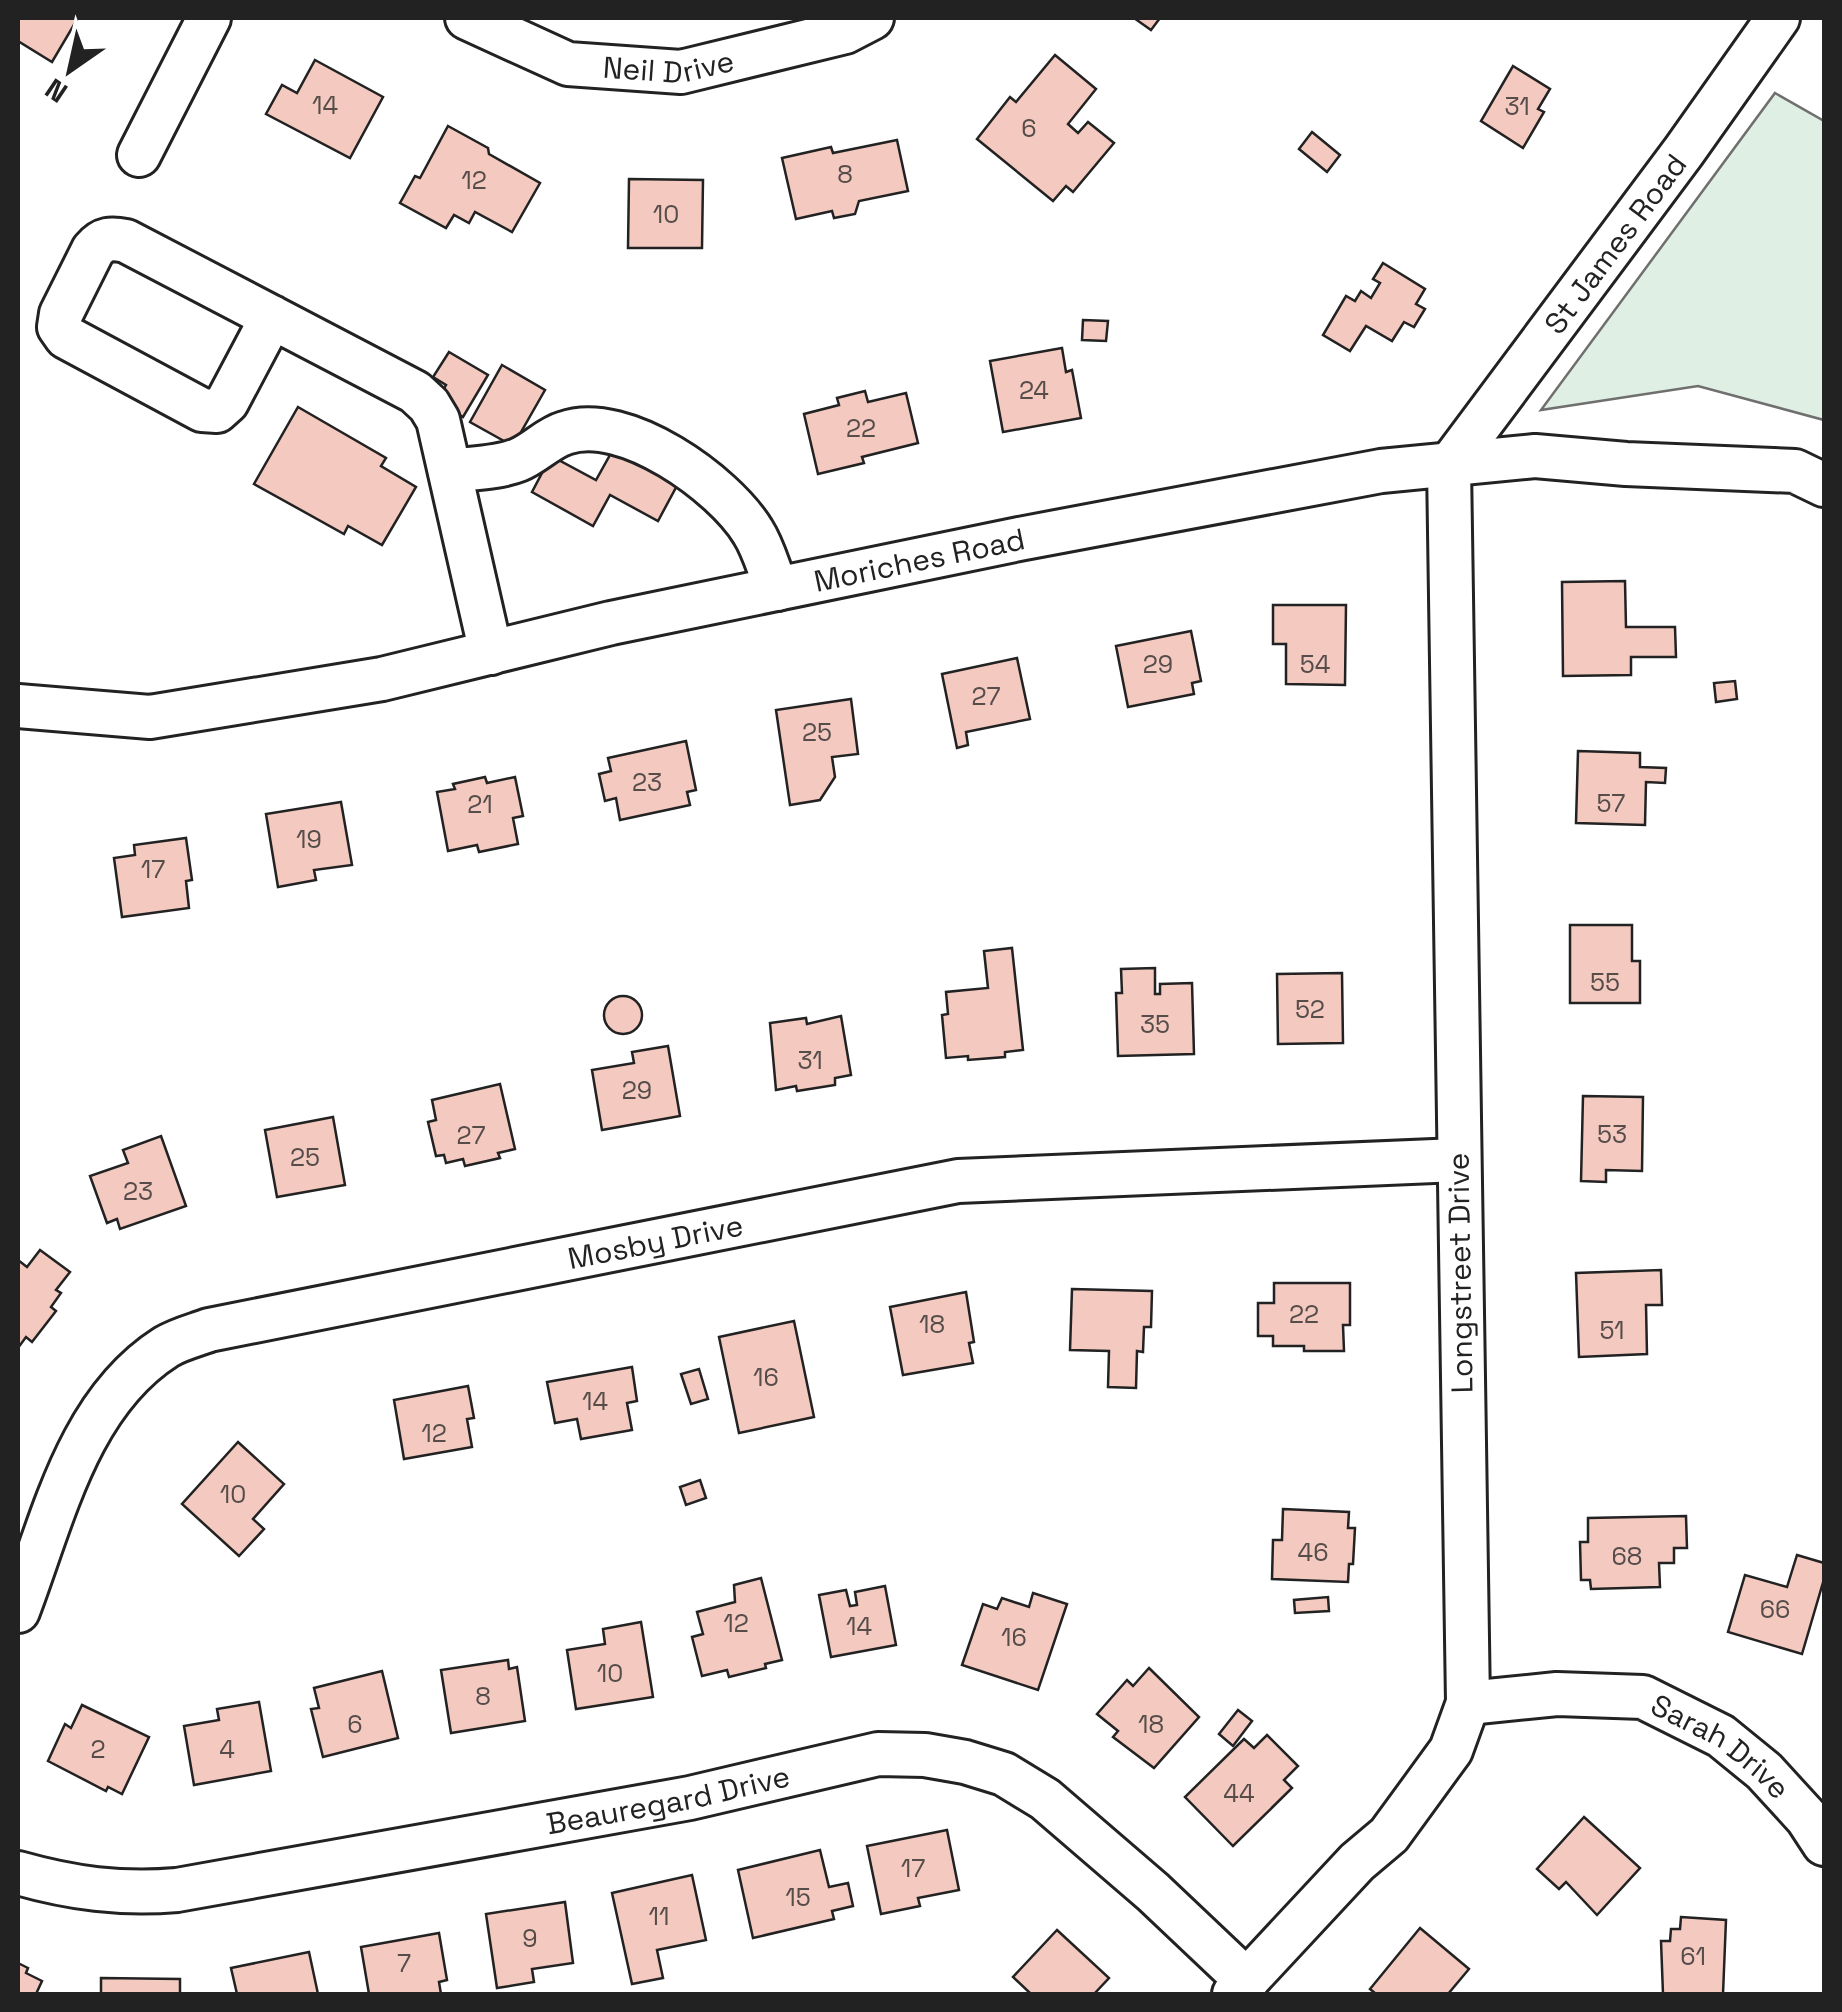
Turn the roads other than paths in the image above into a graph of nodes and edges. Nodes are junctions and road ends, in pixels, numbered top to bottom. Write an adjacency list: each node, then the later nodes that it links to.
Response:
1 (209, 18): 5 (street)
2 (467, 18): 3 (street, Neil Drive)
3 (872, 18)
4 (1762, 22): 7 (street, St James Road)
5 (139, 155)
6 (272, 317): 6 (street); 8 (street)
7 (1449, 466): 9 (street, Moriches Road); 10 (street, Moriches Road); 13 (street, Longstreet Drive)
8 (450, 471): 10 (street); 11 (street)
9 (1824, 485)
10 (777, 589): 11 (street, Moriches Road)
11 (491, 653): 12 (street, Moriches Road)
12 (18, 706)
13 (1458, 1160): 14 (street, Mosby Drive); 15 (street, Longstreet Drive)
14 (18, 1611)
15 (1468, 1703): 16 (street, Sarah Drive); 18 (street, Longstreet Drive)
16 (1824, 1844)
17 (18, 1872): 18 (street, Beauregard Drive)
18 (1240, 1988)

